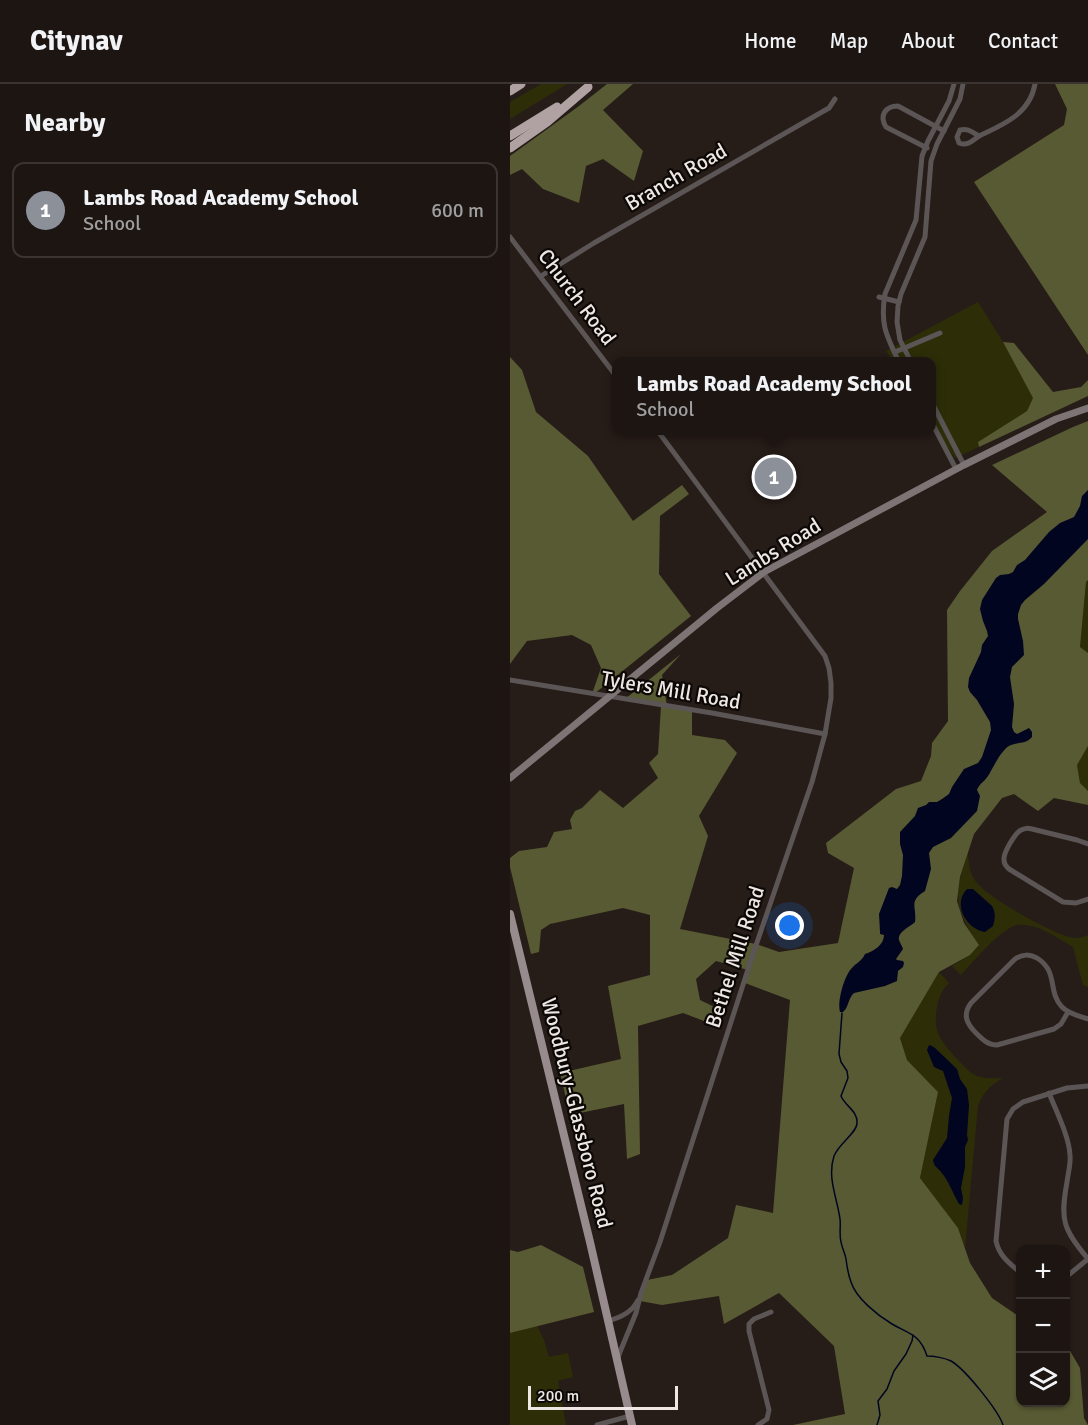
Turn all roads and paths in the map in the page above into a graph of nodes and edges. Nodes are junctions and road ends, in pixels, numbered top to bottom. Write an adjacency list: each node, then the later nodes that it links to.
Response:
1 (521, 84): 6 (highway)
2 (954, 84): 8 (street)
3 (963, 84): 9 (street)
4 (1035, 84): 11 (street)
5 (590, 85): 10 (highway); 13 (highway)
6 (510, 91)
7 (835, 99): 20 (street, Branch Road)
8 (935, 127): 9 (street); 12 (street); 12 (street)
9 (944, 130): 14 (street)
10 (510, 136)
11 (978, 136)
12 (926, 147): 14 (street); 15 (street)
13 (510, 148)
14 (934, 152): 16 (street)
15 (919, 184): 16 (street); 17 (street)
16 (928, 184): 18 (street)
17 (918, 200): 18 (street); 21 (street)
18 (928, 200): 22 (street)
19 (510, 237): 20 (street, Church Road)
20 (541, 276): 28 (street, Church Road)
21 (882, 298): 22 (street); 25 (street)
22 (899, 302): 24 (street)
23 (940, 333): 24 (street)
24 (904, 348): 25 (street); 27 (street)
25 (895, 352): 26 (street)
26 (898, 357)
27 (908, 357)
28 (612, 371)
29 (1088, 408): 33 (main road, Lambs Road)
30 (936, 411): 33 (street)
31 (936, 431): 34 (street)
32 (661, 435): 35 (street)
33 (964, 465): 34 (main road, Lambs Road)
34 (956, 469): 35 (main road, Lambs Road)
35 (764, 572): 37 (main road, Lambs Road); 38 (street, Bethel Mill Road)
36 (510, 680): 37 (street, Tylers Mill Road)
37 (609, 696): 38 (street, Tylers Mill Road); 39 (main road, Lambs Road)
38 (825, 734): 50 (street, Bethel Mill Road)
39 (510, 778)
40 (1088, 844): 41 (street)
41 (1088, 899)
42 (510, 914): 52 (main road, Woodbury-Glassboro Road)
43 (1068, 1012): 43 (street); 44 (street)
44 (1088, 1019)
45 (1088, 1086): 46 (street)
46 (1049, 1093): 47 (street); 48 (street)
47 (1088, 1259): 49 (street)
48 (1016, 1269)
49 (1070, 1273)
50 (641, 1293): 52 (street); 53 (street, Bethel Mill Road)
51 (771, 1312): 56 (street)
52 (607, 1321): 53 (main road, Woodbury-Glassboro Road)
53 (617, 1363): 54 (main road, Woodbury-Glassboro Road)
54 (631, 1421): 55 (street)
55 (597, 1425)
56 (758, 1425)

